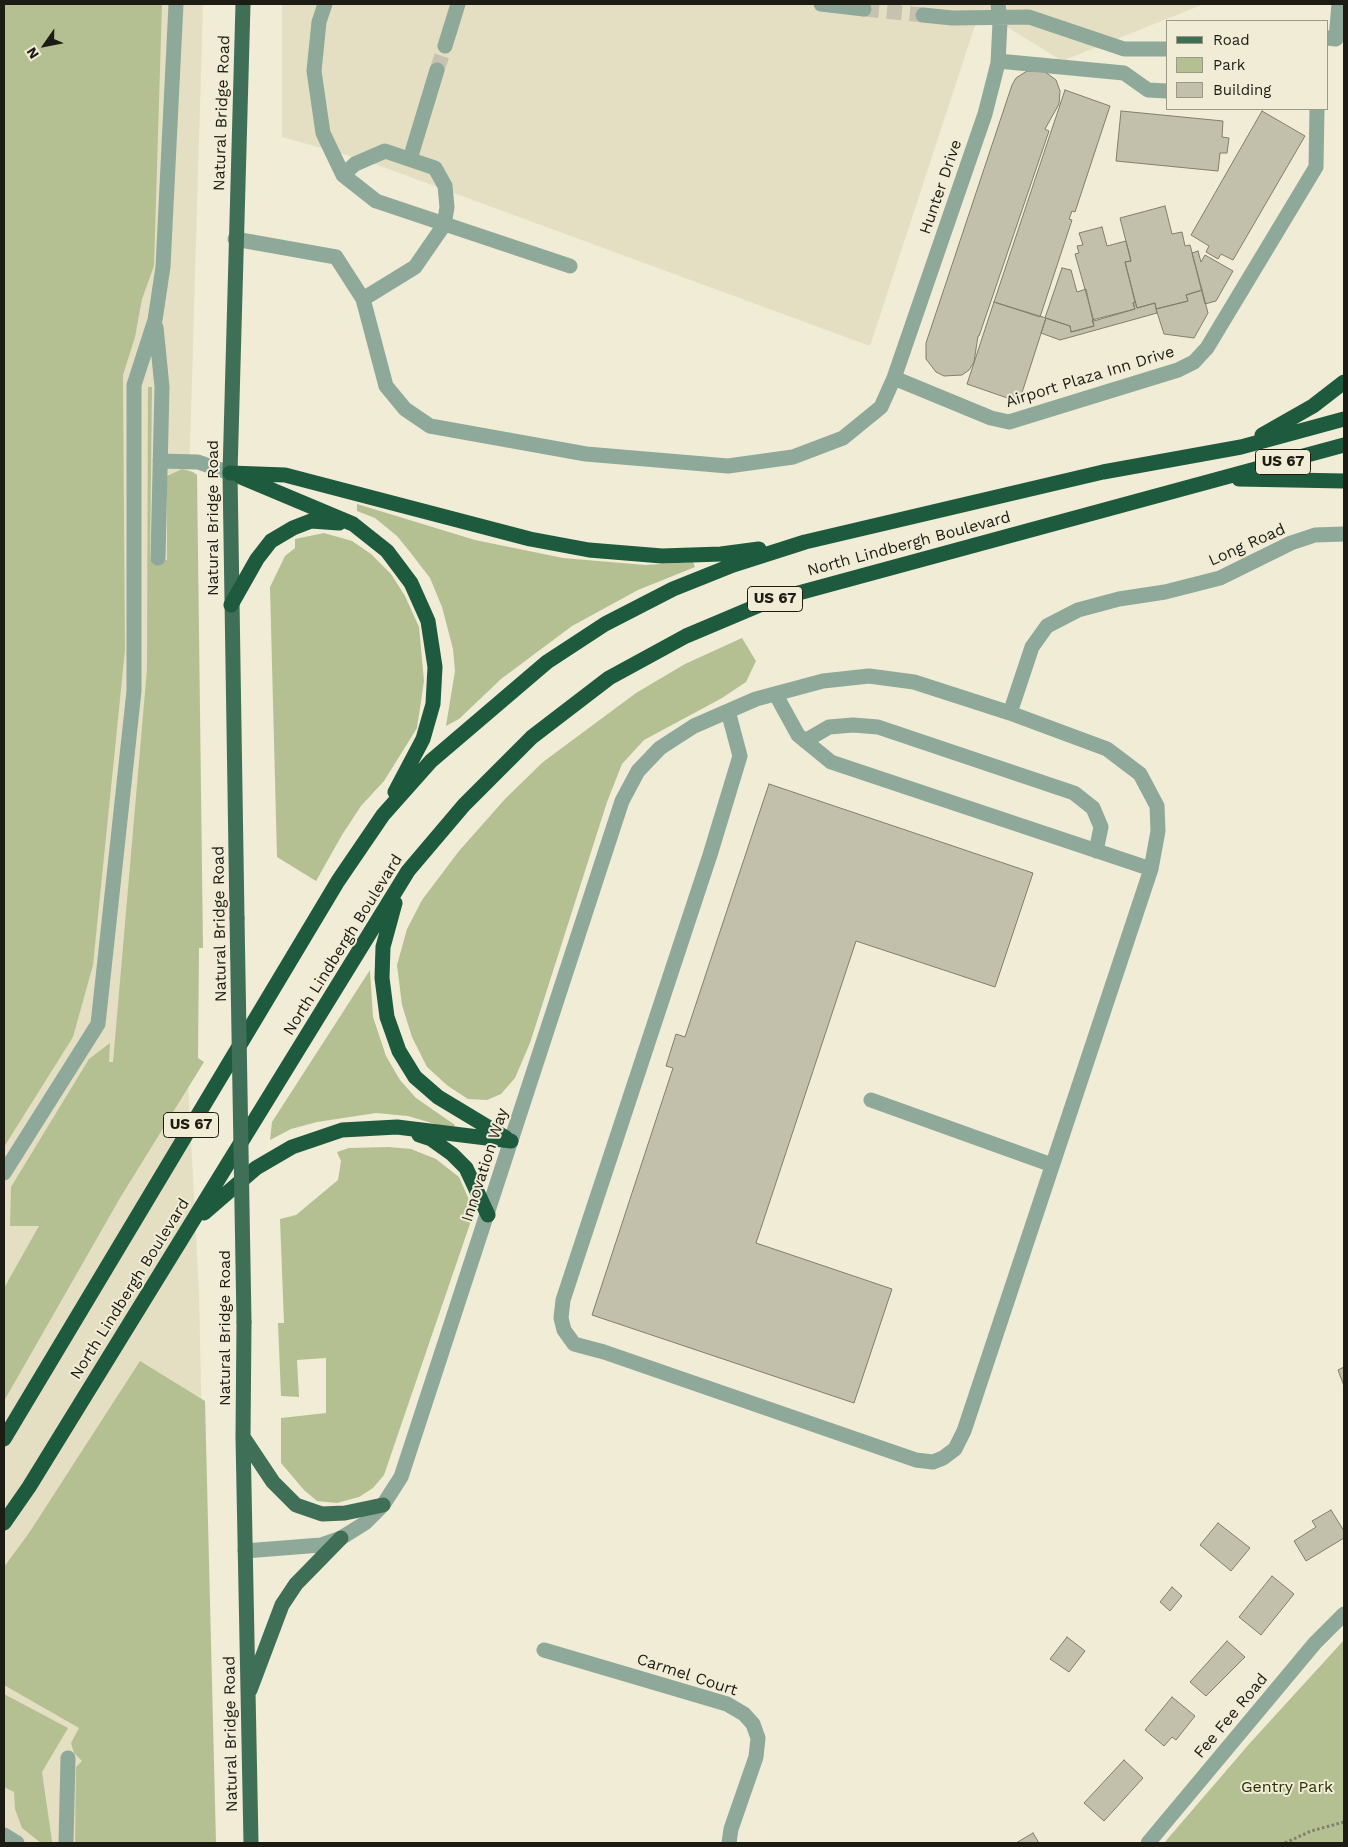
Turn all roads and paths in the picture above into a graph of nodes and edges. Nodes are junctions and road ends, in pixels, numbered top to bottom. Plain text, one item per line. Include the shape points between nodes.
1 (176, 4) edge
2 (243, 4) edge
3 (326, 4) edge
4 (458, 4) edge
5 (822, 4) edge
6 (1339, 4) edge
7 (864, 9) dead end
8 (999, 11) edge
9 (923, 15) tunnel mouth
10 (1328, 38) edge
11 (445, 46) tunnel mouth
12 (1166, 49) edge
13 (998, 61) junction
14 (437, 70) tunnel mouth
15 (1166, 91) edge
16 (1317, 110) edge
17 (410, 160) junction
18 (343, 175) junction
19 (444, 225) junction
20 (235, 238) junction
21 (570, 266) dead end
22 (363, 299) junction
23 (155, 320) junction
24 (894, 378) junction
25 (1344, 382) edge
26 (1344, 419) edge
27 (1344, 445) edge
28 (1241, 447) junction
29 (160, 461) junction
30 (230, 473) junction
31 (1222, 478) junction
32 (1344, 481) edge
33 (353, 524) junction
34 (1344, 534) edge
35 (805, 542) junction
36 (158, 558) dead end
37 (231, 605) junction
38 (776, 695) junction
39 (728, 711) junction
40 (1010, 713) junction
41 (805, 741) junction
42 (383, 815) junction
43 (1096, 851) junction
44 (1151, 869) junction
45 (408, 871) junction
46 (871, 1100) dead end
47 (396, 1127) junction
48 (511, 1141) junction
49 (1052, 1165) junction
50 (4, 1173) edge
51 (488, 1215) junction
52 (187, 1230) junction
53 (243, 1437) junction
54 (4, 1439) edge
55 (383, 1505) junction
56 (4, 1523) edge
57 (341, 1538) junction
58 (245, 1551) junction
59 (1344, 1614) edge
60 (544, 1650) dead end
61 (248, 1696) junction
62 (68, 1758) dead end
63 (1344, 1822) edge
64 (4, 1835) edge
65 (17, 1843) edge
66 (66, 1843) edge
67 (251, 1843) edge
68 (729, 1843) edge
69 (1148, 1843) edge
70 (1285, 1843) edge

1 - 23 street via 164,267
2 - 20 main road, Natural Bridge Road
3 - 18 street via 319,22 314,71 322,133
4 - 11 street
5 - 7 street
6 - 10 street via 1336,39
8 - 9 street via 952,18
8 - 12 street via 1029,17 1124,49
8 - 13 street, Hunter Drive
13 - 15 street via 1124,73 1148,90
13 - 24 street, Hunter Drive via 985,114
14 - 17 street
16 - 24 street, Airport Plaza Inn Drive via 1316,168 1207,348 1194,362 1178,370 1009,422 991,418
17 - 18 street via 385,151 355,164
17 - 19 street via 435,168 445,186 447,207
18 - 19 street via 376,201
19 - 21 street
19 - 22 street via 416,267
20 - 22 street, Hunter Drive via 336,257
20 - 30 main road, Natural Bridge Road
22 - 24 street, Hunter Drive via 386,386 405,410 430,426 586,454 728,466 793,457 843,438 856,429 881,407
23 - 29 street via 162,387
23 - 50 street via 134,385 134,691 98,1024
25 - 28 highway via 1312,406
26 - 28 highway, North Lindbergh Boulevard / US 67
27 - 31 highway, North Lindbergh Boulevard / US 67
28 - 35 highway, North Lindbergh Boulevard / US 67 via 1103,472
29 - 30 street via 198,462
29 - 36 street
30 - 33 highway
30 - 35 highway via 284,475 530,539 589,550 662,556 721,554
30 - 37 main road, Natural Bridge Road
31 - 32 highway
31 - 45 highway, North Lindbergh Boulevard / US 67 via 796,593 686,636 609,678 532,737 464,805
33 - 37 highway via 311,521 271,541
33 - 42 highway via 388,551 411,583 428,621 435,667 433,704 423,739
34 - 40 street, Long Road via 1307,538 1220,578 1078,610 1047,626 1032,647
35 - 42 highway, North Lindbergh Boulevard / US 67 via 673,589 605,624 547,662 431,761
37 - 53 main road, Natural Bridge Road, bridge via 244,1322
38 - 39 street, Innovation Way via 756,698
38 - 40 street, Innovation Way via 823,681 870,676 914,682
38 - 41 street via 798,735
39 - 48 street, Innovation Way via 660,748 638,772 622,801
39 - 49 street, Innovation Way via 740,756 563,1300 561,1318 564,1330 574,1344 916,1460 933,1462 956,1449 964,1431
40 - 44 street, Innovation Way via 1107,749 1140,774 1157,806 1158,831
41 - 43 street via 831,762
41 - 43 street via 830,727 878,727 1074,793 1094,808 1101,828
42 - 54 highway, North Lindbergh Boulevard / US 67 via 338,881
43 - 44 street
44 - 49 street, Innovation Way
45 - 48 highway via 383,947 382,978 387,1017 399,1051 415,1077 438,1098
45 - 52 highway, North Lindbergh Boulevard / US 67
46 - 49 street
47 - 48 highway
47 - 51 highway via 431,1139 452,1154 466,1168
47 - 52 highway via 342,1130 292,1147 256,1168
48 - 51 street, Innovation Way
51 - 55 street, Innovation Way via 401,1478
52 - 56 highway, North Lindbergh Boulevard / US 67
53 - 55 main road via 273,1482 296,1505 322,1514 345,1514
53 - 58 main road, Natural Bridge Road
55 - 57 street, Innovation Way via 365,1523
57 - 58 street, Innovation Way via 321,1545
57 - 61 main road via 296,1584 282,1605
58 - 61 main road, Natural Bridge Road
59 - 69 street, Fee Fee Road via 1315,1643
60 - 68 street, Carmel Court via 727,1704 744,1714 753,1724 758,1738 756,1757
61 - 67 main road, Natural Bridge Road
62 - 66 street
63 - 70 path via 1311,1831
64 - 65 street

